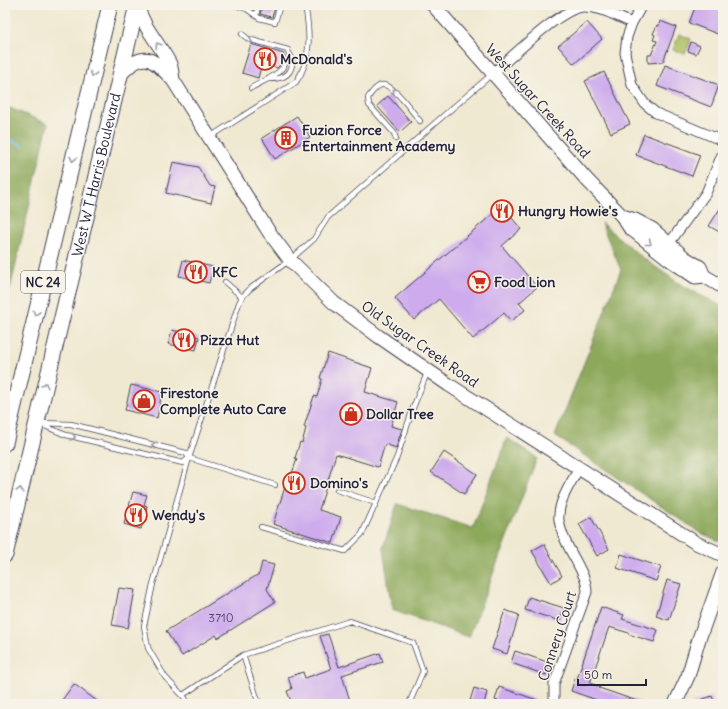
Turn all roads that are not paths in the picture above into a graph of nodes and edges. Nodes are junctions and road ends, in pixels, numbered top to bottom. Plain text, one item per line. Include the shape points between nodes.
1 (110, 5) edge
2 (137, 5) edge
3 (235, 5) edge
4 (280, 5) edge
5 (297, 5) edge
6 (433, 5) edge
7 (642, 5) edge
8 (259, 6) edge
9 (306, 6) edge
10 (256, 16) junction
11 (632, 23) junction
12 (242, 34) dead end
13 (288, 52) junction
14 (493, 73) junction
15 (120, 75) junction
16 (267, 79) junction
17 (173, 80) junction
18 (250, 88) dead end
19 (420, 121) dead end
20 (210, 138) junction
21 (396, 139) dead end
22 (723, 141) edge
23 (723, 152) edge
24 (622, 216) junction
25 (668, 244) junction
26 (290, 260) junction
27 (704, 276) junction
28 (225, 282) dead end
29 (723, 286) edge
30 (242, 297) junction
31 (428, 371) junction
32 (36, 423) junction
33 (5, 443) edge
34 (189, 458) junction
35 (579, 468) junction
36 (274, 485) dead end
37 (337, 490) dead end
38 (376, 503) junction
39 (261, 527) dead end
40 (5, 555) edge
41 (723, 555) edge
42 (723, 572) edge
43 (243, 655) junction
44 (183, 695) junction
45 (188, 704) edge
46 (259, 704) edge
47 (409, 704) edge
48 (554, 704) edge
49 (675, 704) edge

1 -> 33 main road, West W T Harris Boulevard / NC 24
2 - 15 main road, West W T Harris Boulevard / NC 24
17 -> 2 street, Old Sugar Creek Road via 170,63 145,26
3 - 10 lane via 247,9
4 - 10 lane via 276,11 275,22
5 - 9 lane
6 - 14 street, West Sugar Creek Road
7 - 11 street
8 - 10 lane
9 - 20 lane via 309,50 302,74 296,82
11 - 14 street via 601,10 574,8 553,22
11 - 22 street via 627,37 626,53 632,85 638,95 656,113
13 -> 12 lane
13 - 16 lane via 284,68
13 - 16 lane via 292,56 291,72 277,79
14 - 24 street, West Sugar Creek Road
14 - 26 lane via 328,217 314,239
15 - 17 street, Old Sugar Creek Road via 136,60 148,60 155,62
32 -> 15 main road, West W T Harris Boulevard / NC 24
16 - 18 lane
17 - 20 street, Old Sugar Creek Road
19 -> 21 lane via 393,88 380,85 368,98 369,105 394,133
20 - 26 street, Old Sugar Creek Road via 269,232
23 - 25 street via 706,193
24 - 25 street, West Sugar Creek Road via 652,229
24 -> 27 street, West Sugar Creek Road via 630,228 669,259 695,277
25 - 27 street, West Sugar Creek Road via 700,267
26 - 30 lane
26 - 31 street, Old Sugar Creek Road via 334,303
27 - 29 street, West Sugar Creek Road
28 - 30 lane
30 - 34 lane
31 - 35 street, Old Sugar Creek Road
31 - 38 lane via 397,457
34 -> 32 lane via 186,453 71,424
32 -> 34 lane via 66,435 183,463
40 -> 32 main road, West W T Harris Boulevard / NC 24
34 - 36 lane
34 - 44 lane via 153,584 144,626 148,648 165,677
35 - 41 street, Old Sugar Creek Road via 696,543
35 - 48 street, Connery Court via 565,495 559,518 566,541 585,578 587,592 554,684
37 - 38 lane
38 - 39 lane via 362,534 344,552
42 - 49 street via 688,676
43 - 44 lane
43 - 46 lane
43 - 47 lane via 350,621 412,643 423,671
44 - 45 lane

